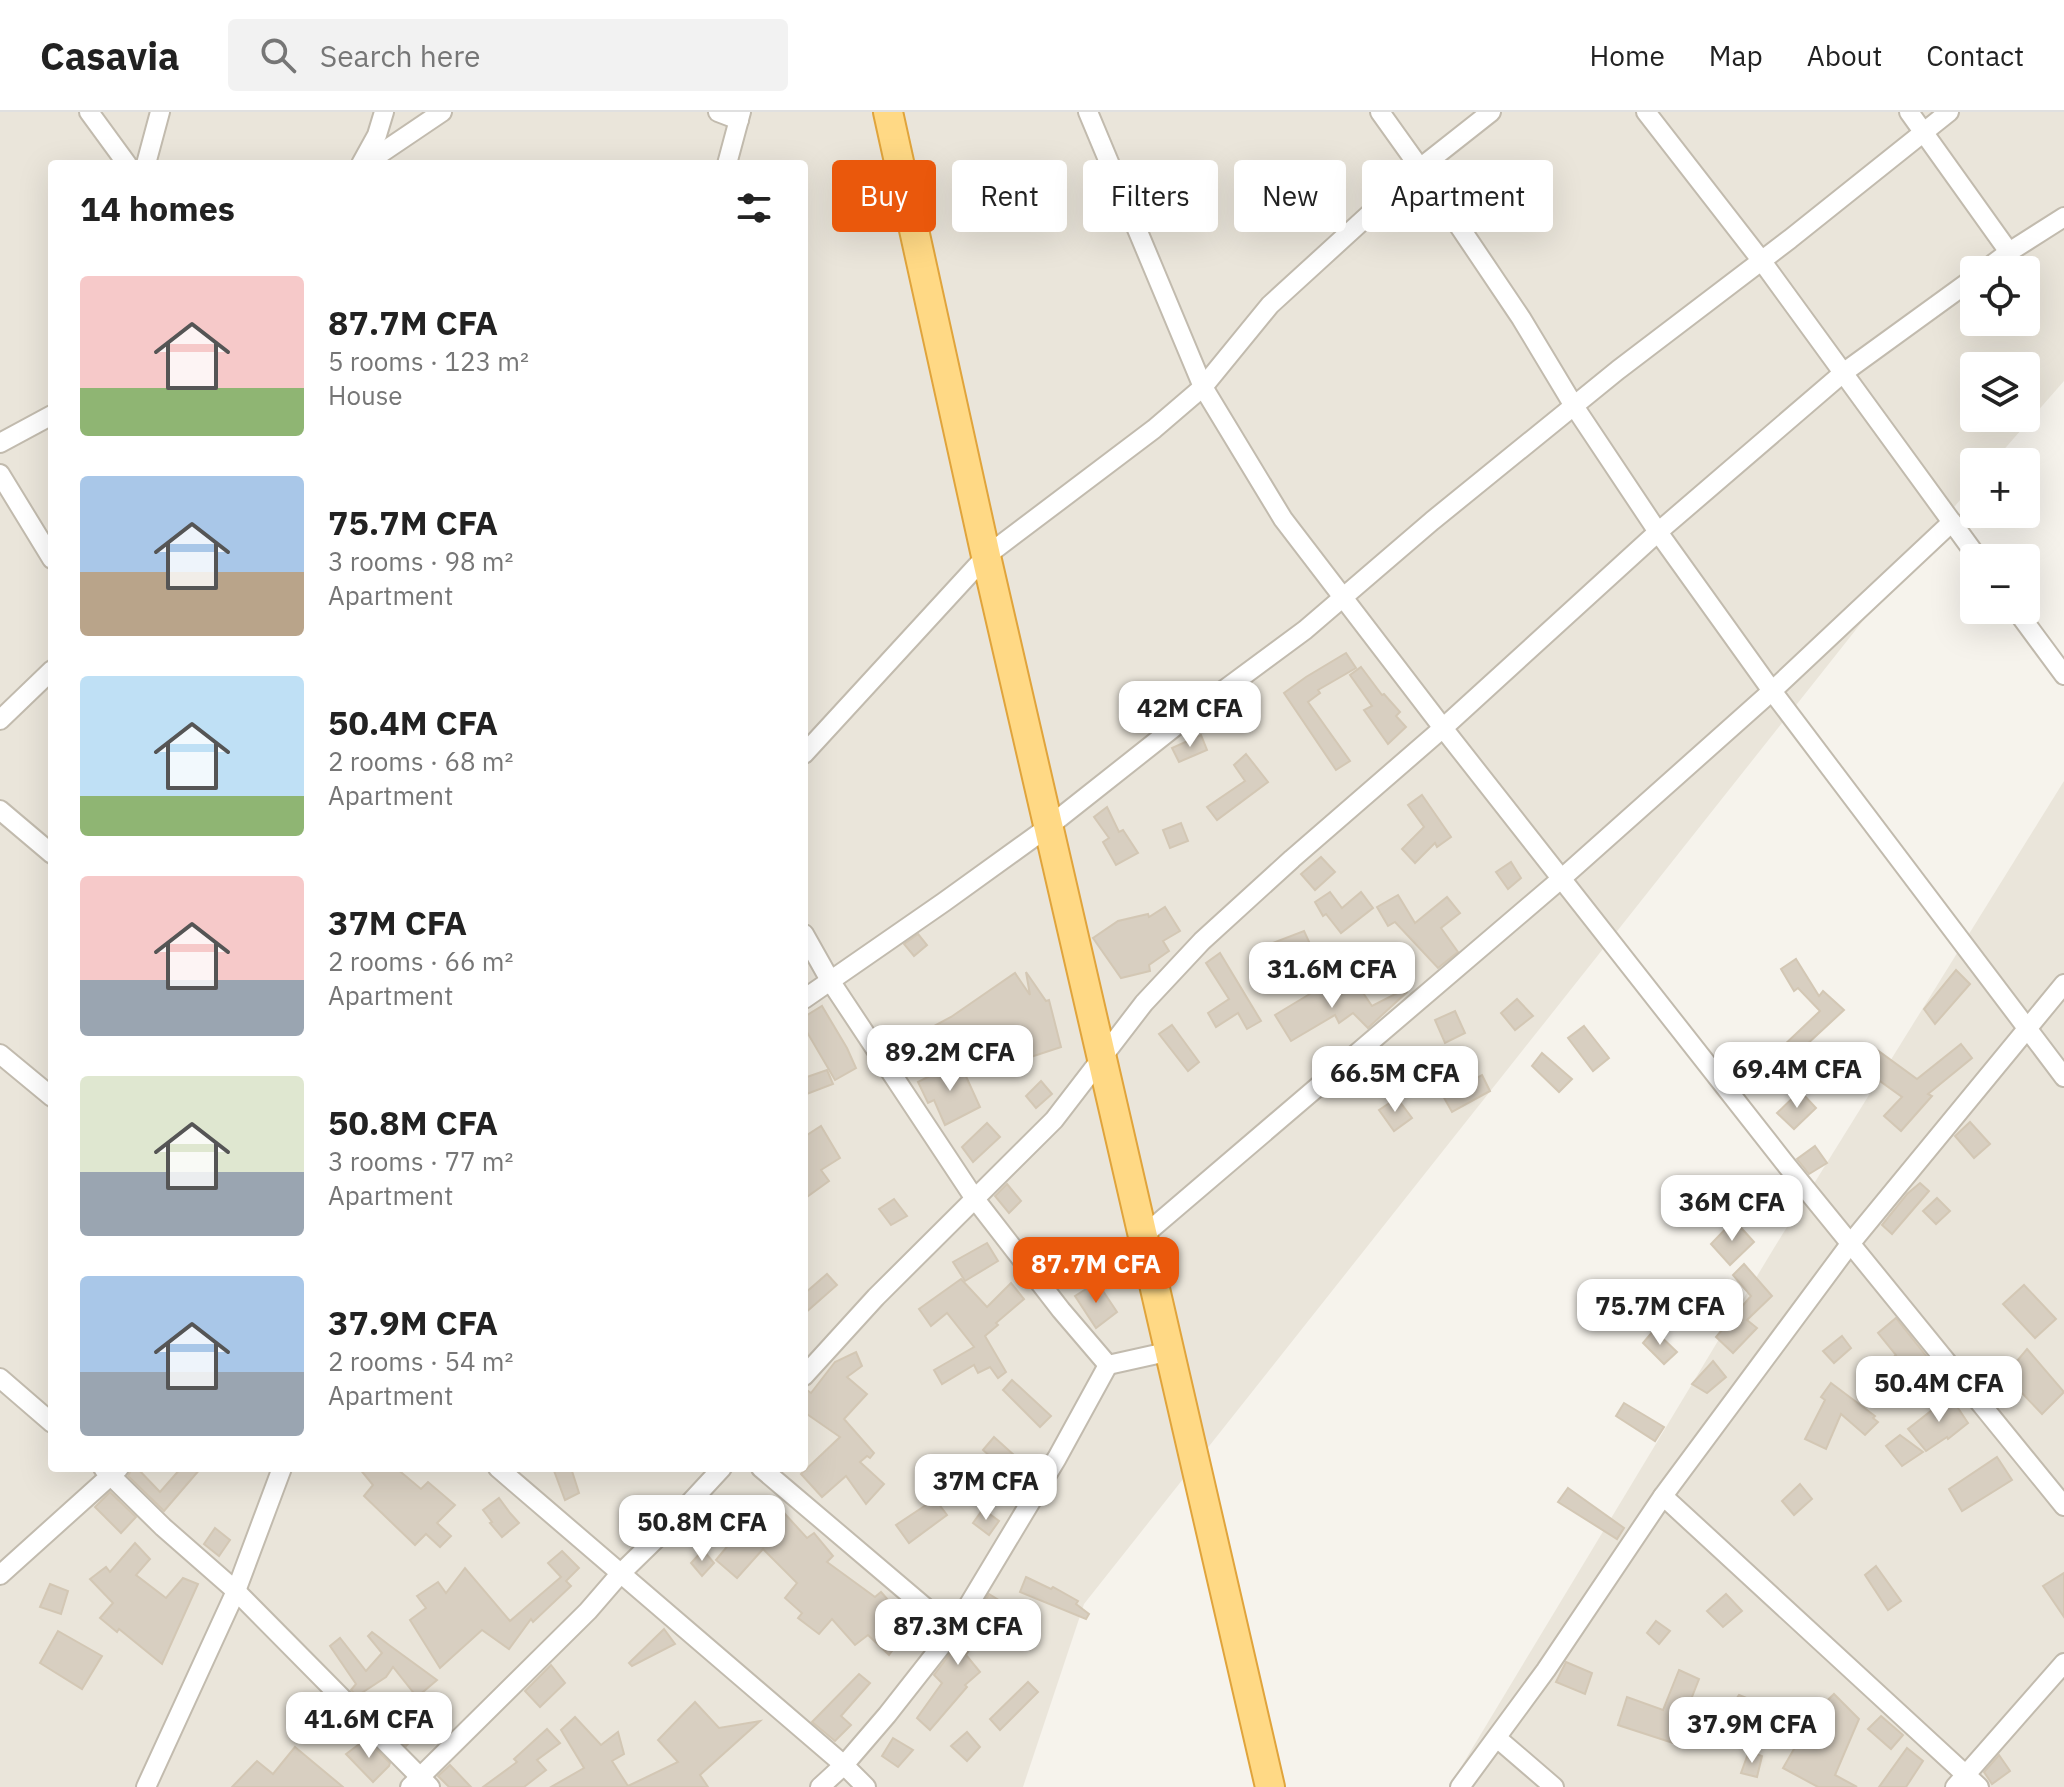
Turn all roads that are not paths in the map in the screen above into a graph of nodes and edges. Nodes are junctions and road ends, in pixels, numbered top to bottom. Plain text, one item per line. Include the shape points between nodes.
1 (89, 112) edge
2 (160, 112) edge
3 (384, 112) edge
4 (442, 112) edge
5 (718, 112) edge
6 (888, 112) edge
7 (1088, 112) edge
8 (1380, 112) edge
9 (1491, 112) edge
10 (1646, 112) edge
11 (1909, 112) edge
12 (1949, 112) edge
13 (740, 116) edge
14 (1922, 132) junction
15 (124, 160) edge
16 (147, 160) edge
17 (365, 160) edge
18 (369, 160) edge
19 (728, 160) edge
20 (1414, 160) edge
21 (1430, 160) edge
22 (2064, 217) edge
23 (1362, 221) edge
24 (1463, 232) edge
25 (2009, 252) junction
26 (2004, 256) edge
27 (1761, 260) junction
28 (1960, 288) edge
29 (1843, 373) junction
30 (1203, 387) junction
31 (1574, 406) junction
32 (48, 417) edge
33 (0, 443) edge
34 (0, 474) edge
35 (1952, 522) junction
36 (1658, 532) junction
37 (1968, 544) edge
38 (48, 552) edge
39 (986, 556) junction
40 (1343, 597) junction
41 (2026, 624) edge
42 (48, 674) edge
43 (2064, 675) edge
44 (1772, 691) junction
45 (0, 720) edge
46 (1443, 728) junction
47 (808, 750) edge
48 (0, 810) edge
49 (1048, 827) junction
50 (48, 851) edge
51 (1561, 879) junction
52 (808, 941) edge
53 (831, 982) junction
54 (2064, 984) edge
55 (808, 996) edge
56 (2027, 1029) junction
57 (0, 1054) edge
58 (1100, 1058) junction
59 (2064, 1077) edge
60 (48, 1094) edge
61 (975, 1199) junction
62 (1143, 1236) junction
63 (1850, 1244) junction
64 (1171, 1351) junction
65 (1108, 1365) junction
66 (808, 1372) edge
67 (0, 1378) edge
68 (48, 1420) edge
69 (109, 1472) edge
70 (113, 1472) edge
71 (281, 1472) edge
72 (503, 1472) edge
73 (718, 1472) edge
74 (766, 1472) edge
75 (1663, 1496) junction
76 (2064, 1506) edge
77 (620, 1574) junction
78 (0, 1575) edge
79 (236, 1591) junction
80 (953, 1631) junction
81 (2064, 1663) edge
82 (1497, 1738) junction
83 (844, 1765) junction
84 (1966, 1783) edge
85 (420, 1784) edge
86 (146, 1787) edge
87 (820, 1787) edge
88 (866, 1787) edge
89 (1270, 1787) edge
90 (1460, 1787) edge
91 (1554, 1787) edge

1 - 15 street
2 - 16 street
3 - 17 street
4 - 18 street
5 - 13 street
6 - 39 highway
7 - 30 street
8 - 20 street
9 - 21 street
10 - 27 street
11 - 14 street
12 - 14 street
13 - 19 street
14 - 25 street
14 - 27 street
22 - 25 street
23 - 30 street via 1270,305
24 - 31 street
25 - 26 street
27 - 29 street
27 - 31 street
28 - 29 street
29 - 35 street
29 - 36 street
30 - 39 street
30 - 40 street via 1283,519
31 - 36 street
31 - 40 street
32 - 33 street
34 - 38 street
35 - 37 street
35 - 44 street
36 - 44 street
36 - 46 street
39 - 47 street
39 - 49 highway
40 - 46 street
40 - 49 street
41 - 43 street
42 - 45 street
44 - 51 street
44 - 56 street
46 - 51 street
46 - 58 street via 1202,941
48 - 50 street
49 - 53 street
49 - 58 highway
51 - 62 street
51 - 63 street
52 - 53 street
53 - 55 street
53 - 61 street
54 - 56 street
56 - 59 street
56 - 63 street
57 - 60 street
58 - 61 street via 1054,1120
58 - 62 highway
61 - 65 street
61 - 66 street
62 - 64 highway
63 - 75 street
63 - 76 street
64 - 65 street
64 - 89 highway
65 - 80 street
67 - 68 street
69 - 78 street
70 - 79 street via 163,1527
71 - 79 street
72 - 77 street
73 - 77 street
74 - 80 street
75 - 82 street
75 - 84 street
77 - 83 street
77 - 85 street
79 - 85 street
79 - 86 street
80 - 83 street
81 - 84 street
82 - 90 street
82 - 91 street
83 - 87 street
83 - 88 street

